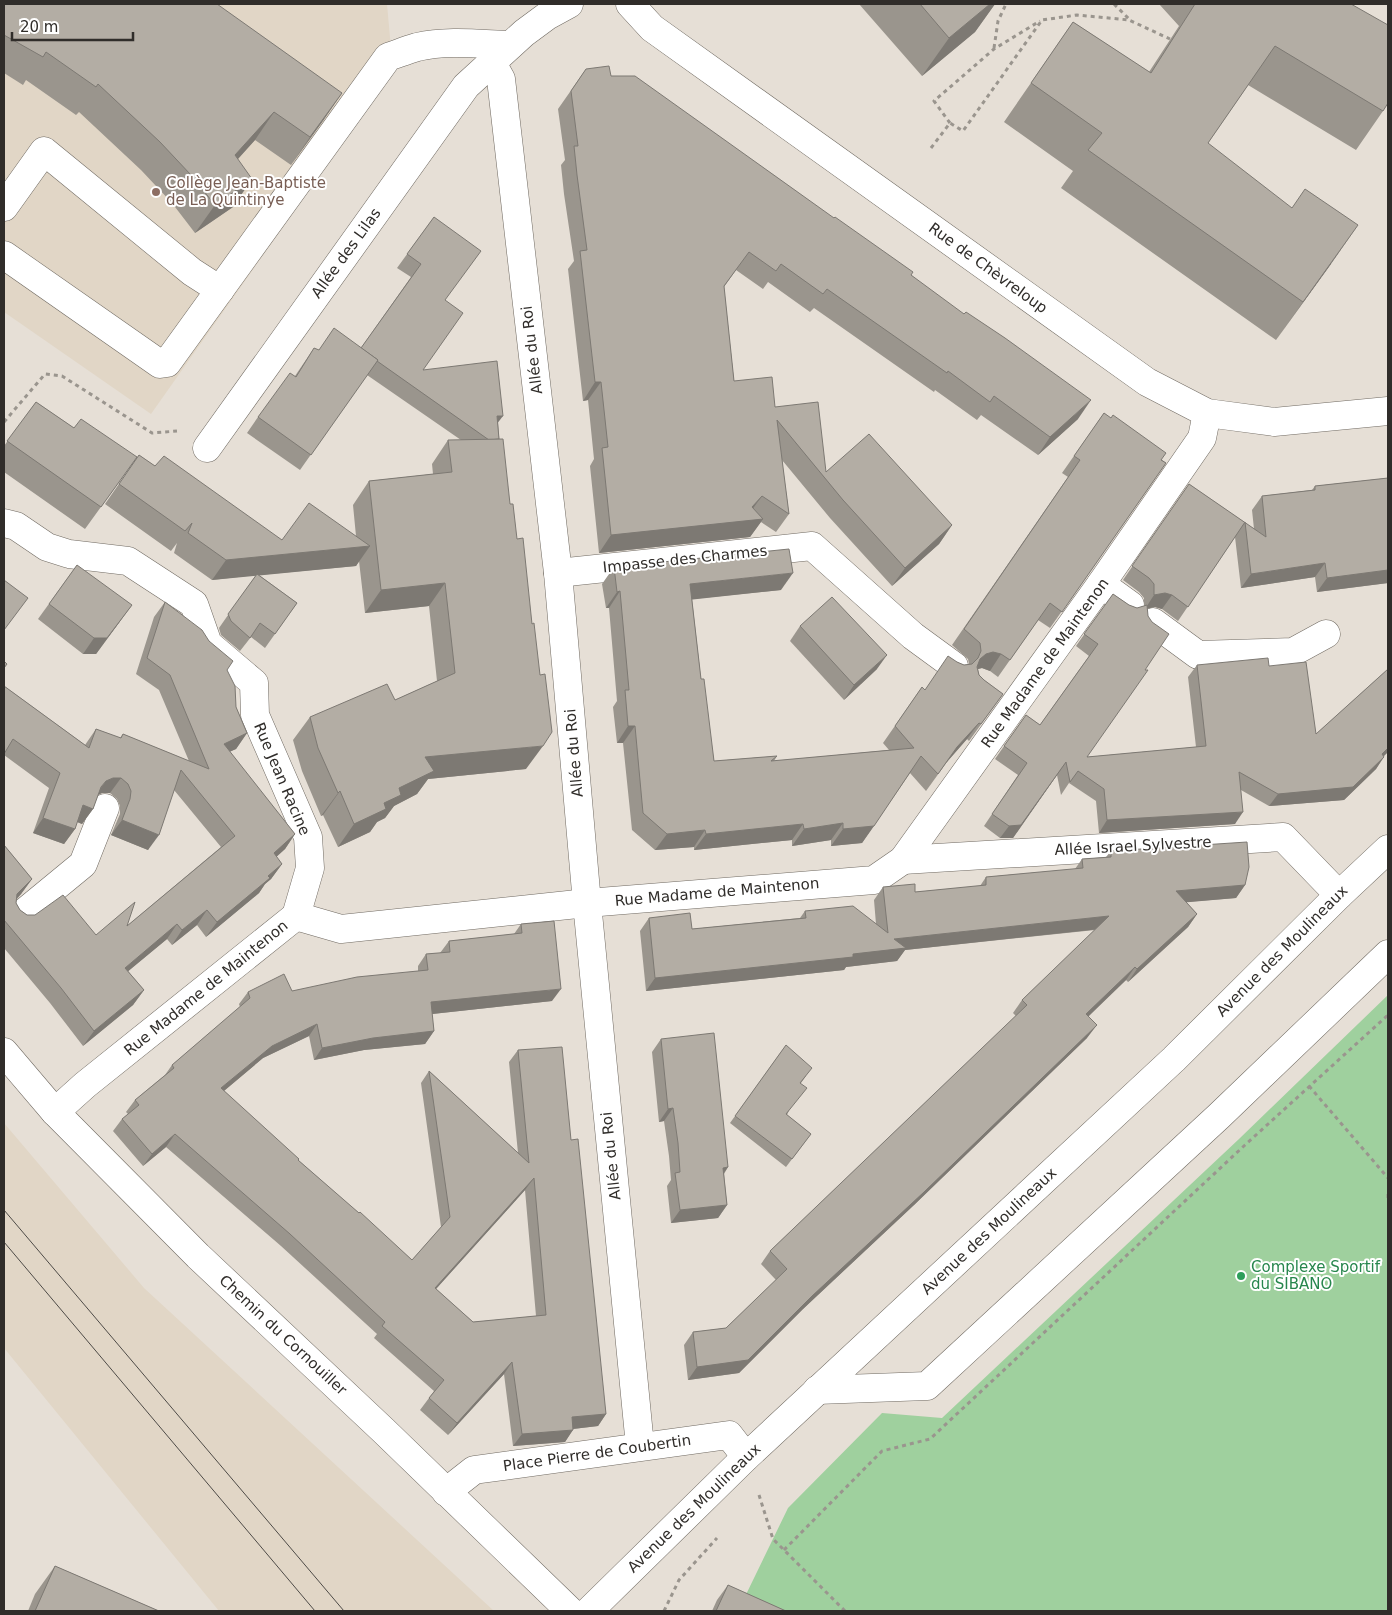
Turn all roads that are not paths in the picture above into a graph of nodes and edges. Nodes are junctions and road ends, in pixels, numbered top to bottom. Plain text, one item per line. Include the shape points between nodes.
1 (630, 4) edge
2 (549, 8) edge
3 (501, 54) junction
4 (4, 207) edge
5 (4, 255) edge
6 (220, 290) junction
7 (1388, 411) edge
8 (1207, 412) junction
9 (207, 448) dead end
10 (4, 523) edge
11 (558, 573) junction
12 (1102, 584) junction
13 (1130, 605) edge
14 (1153, 622) edge
15 (1326, 634) dead end
16 (954, 666) edge
17 (989, 690) edge
18 (1014, 707) junction
19 (105, 808) dead end
20 (1388, 849) edge
21 (903, 860) junction
22 (1339, 895) junction
23 (586, 903) junction
24 (22, 915) edge
25 (296, 916) junction
26 (1388, 954) edge
27 (4, 1052) edge
28 (55, 1112) junction
29 (817, 1390) junction
30 (640, 1446) junction
31 (746, 1457) junction
32 (446, 1492) junction
33 (570, 1611) edge
34 (589, 1611) edge

1 - 8 street, Rue de Chèvreloup via 652,28 1147,382
2 - 3 street, Allée des Lilas
3 - 6 street via 458,43 418,47 388,58
3 - 9 street, Allée des Lilas via 466,86
3 - 11 street, Allée du Roi via 501,79
4 - 6 street via 44,151 192,272
5 - 6 street via 160,364 167,363
7 - 8 street, Rue de Chèvreloup via 1274,422
8 - 12 street, Rue Madame de Maintenon via 1202,438
10 - 25 street, Rue Jean Racine via 16,526 47,547 69,554 128,561 194,604 208,644 254,683 255,715 308,838 310,868
11 - 16 street, Impasse des Charmes via 812,546 913,636
11 - 23 street, Allée du Roi
12 - 13 street
12 - 18 street, Rue Madame de Maintenon
14 - 15 street via 1198,655 1293,652
17 - 18 street
18 - 21 street, Rue Madame de Maintenon
19 - 24 street via 83,864
20 - 22 street, Avenue des Moulineaux
21 - 22 street, Allée Israel Sylvestre via 1283,837
21 - 23 street, Rue Madame de Maintenon via 874,880
22 - 29 street, Avenue des Moulineaux via 1174,1059
23 - 25 street, Rue Madame de Maintenon via 341,929
23 - 30 street, Allée du Roi
25 - 28 street, Rue Madame de Maintenon
26 - 29 street via 1219,1116 927,1386
27 - 28 street, Chemin du Cornouiller
28 - 32 street, Chemin du Cornouiller via 198,1256
29 - 31 street, Avenue des Moulineaux
30 - 31 street, Place Pierre de Coubertin via 729,1436
30 - 32 street, Place Pierre de Coubertin via 474,1470
31 - 34 street, Avenue des Moulineaux
32 - 33 street, Chemin du Cornouiller

